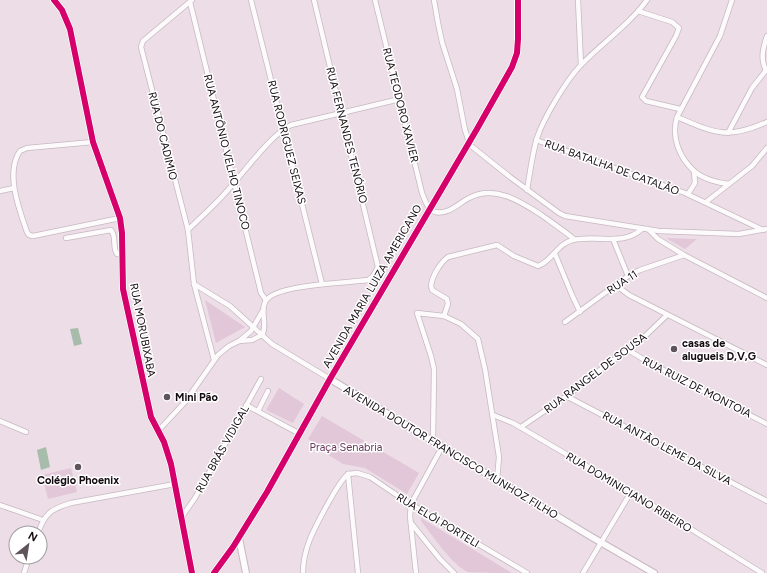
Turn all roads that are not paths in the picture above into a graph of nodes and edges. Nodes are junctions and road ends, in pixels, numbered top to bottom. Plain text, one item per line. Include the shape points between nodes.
1 (54, 0) edge
2 (251, 0) edge
3 (314, 0) edge
4 (375, 0) edge
5 (434, 0) edge
6 (518, 0) edge
7 (578, 0) edge
8 (647, 0) edge
9 (732, 0) edge
10 (191, 1) edge
11 (638, 11) junction
12 (767, 36) edge
13 (581, 65) junction
14 (766, 70) edge
15 (400, 99) junction
16 (680, 109) junction
17 (342, 112) junction
18 (677, 117) junction
19 (767, 122) edge
20 (284, 129) junction
21 (728, 133) junction
22 (536, 140) junction
23 (470, 141) junction
24 (93, 142) junction
25 (767, 148) edge
26 (694, 171) junction
27 (234, 183) junction
28 (729, 184) junction
29 (14, 188) junction
30 (527, 190) junction
31 (0, 191) edge
32 (688, 194) junction
33 (706, 202) junction
34 (430, 208) junction
35 (120, 218) junction
36 (645, 229) junction
37 (188, 230) junction
38 (766, 231) edge
39 (66, 238) dead end
40 (574, 239) junction
41 (613, 239) junction
42 (122, 254) junction
43 (554, 254) junction
44 (684, 255) junction
45 (628, 276) junction
46 (194, 284) junction
47 (322, 284) junction
48 (618, 284) junction
49 (767, 298) edge
50 (266, 300) junction
51 (263, 310) junction
52 (580, 312) junction
53 (667, 315) junction
54 (444, 316) junction
55 (565, 322) dead end
56 (254, 327) junction
57 (262, 335) junction
58 (240, 341) junction
59 (628, 350) junction
60 (214, 360) junction
61 (767, 365) edge
62 (261, 379) dead end
63 (330, 379) junction
64 (268, 391) dead end
65 (566, 396) junction
66 (246, 405) junction
67 (258, 411) junction
68 (493, 415) junction
69 (0, 421) edge
70 (767, 424) edge
71 (521, 427) junction
72 (158, 431) junction
73 (26, 432) dead end
74 (300, 434) junction
75 (433, 441) junction
76 (442, 447) junction
77 (348, 474) junction
78 (497, 480) junction
79 (175, 484) junction
80 (631, 492) junction
81 (767, 500) edge
82 (411, 504) junction
83 (0, 505) edge
84 (181, 518) junction
85 (43, 520) junction
86 (411, 522) junction
87 (41, 525) edge
88 (239, 538) junction
89 (601, 542) junction
90 (233, 547) junction
91 (242, 553) junction
92 (192, 573) edge
93 (214, 573) edge
94 (246, 573) edge
95 (303, 573) edge
96 (358, 573) edge
97 (416, 573) edge
98 (454, 573) edge
99 (527, 573) edge
100 (583, 573) edge
101 (654, 573) edge
102 (762, 573) edge

1 - 24 street, RUA MORUBIXABA via 62,10 70,29
2 - 20 street, RUA RODRIGUEZ SEIXAS
3 - 17 street, RUA FERNANDES TENÓRIO
4 - 15 street, RUA TEODORO XAVIER
5 - 23 street via 439,30
6 - 23 main road, AVENIDA MARIA LUIZA AMERICANO via 517,53 512,67
7 - 13 street
8 - 11 street
9 - 16 street via 720,36
10 - 27 street, RUA ANTÔNIO VELHO TINOCO
10 - 37 street, RUA DO CADIMIO via 143,41 141,47
11 - 13 street
11 - 16 street via 672,22 679,28 642,97 646,101
12 - 14 street via 762,58
13 - 22 street via 561,92
14 - 21 street via 752,88
15 - 17 street
15 - 34 street, RUA TEODORO XAVIER via 422,193
16 - 18 street
17 - 20 street
17 - 47 street, RUA FERNANDES TENÓRIO via 378,262 377,271 368,280
18 - 21 street via 703,128
18 - 26 street via 674,137
19 - 21 street via 744,131
20 - 27 street
20 - 47 street, RUA RODRIGUEZ SEIXAS
22 - 30 street
22 - 32 street, RUA BATALHA DE CATALÃO
23 - 30 street via 470,145 478,152
23 - 34 main road, AVENIDA MARIA LUIZA AMERICANO
24 - 29 street via 27,148 20,151 14,171
24 - 35 street, RUA MORUBIXABA
25 - 28 street via 752,166
26 - 28 street
26 - 32 street, RUA BATALHA DE CATALÃO via 695,183
27 - 37 street
27 - 50 street, RUA ANTÔNIO VELHO TINOCO via 262,293
28 - 33 street
29 - 31 street
29 - 35 street via 17,204 27,232 31,236
30 - 36 street via 562,214
32 - 33 street, RUA BATALHA DE CATALÃO
33 - 38 street, RUA BATALHA DE CATALÃO
34 - 40 street via 440,212 451,209 476,194 502,194 525,204
34 - 63 main road, AVENIDA MARIA LUIZA AMERICANO
35 - 42 street, RUA MORUBIXABA
36 - 38 street via 723,234
36 - 41 street via 634,236
36 - 44 street
37 - 46 street, RUA DO CADIMIO
39 - 42 street via 111,230 114,234 115,252
40 - 41 street
40 - 43 street via 565,243
41 - 45 street
42 - 72 street, RUA MORUBIXABA via 124,289 150,416
43 - 52 street
43 - 54 street via 538,266 514,256 497,245 448,257 436,272 431,286 432,290 447,299
44 - 45 street, RUA 11
44 - 49 street
45 - 48 street, RUA 11
46 - 56 street, AVENIDA DOUTOR FRANCISCO MUNHOZ FILHO via 230,306
46 - 60 street, RUA DO CADIMIO
47 - 50 street via 273,295
48 - 52 street, RUA 11
48 - 53 street via 629,295
50 - 51 street
51 - 56 street
51 - 57 street via 265,324
52 - 55 street, RUA 11
53 - 59 street, RUA RANGEL DE SOUSA
53 - 61 street
54 - 68 street via 467,328 478,339
54 - 75 street via 418,312 434,370
56 - 57 street, AVENIDA DOUTOR FRANCISCO MUNHOZ FILHO
56 - 58 street
57 - 58 street via 252,340
57 - 63 street, AVENIDA DOUTOR FRANCISCO MUNHOZ FILHO
58 - 60 street via 224,349
59 - 65 street, RUA RANGEL DE SOUSA
59 - 70 street, RUA RUIZ DE MONTOIA
60 - 72 street via 185,402
62 - 66 street, RUA BRÁS VIDIGAL
63 - 74 main road, AVENIDA MARIA LUIZA AMERICANO
63 - 75 street, AVENIDA DOUTOR FRANCISCO MUNHOZ FILHO
64 - 67 street
65 - 71 street, RUA RANGEL DE SOUSA
65 - 81 street, RUA ANTÃO LEME DA SILVA
66 - 67 street
66 - 84 street, RUA BRÁS VIDIGAL via 195,498
67 - 74 street
68 - 71 street, RUA DOMINICIANO RIBEIRO
68 - 78 street via 499,457
69 - 73 street
71 - 80 street, RUA DOMINICIANO RIBEIRO
72 - 79 street, RUA MORUBIXABA via 166,446
74 - 88 main road, AVENIDA MARIA LUIZA AMERICANO
75 - 76 street, AVENIDA DOUTOR FRANCISCO MUNHOZ FILHO
76 - 78 street, AVENIDA DOUTOR FRANCISCO MUNHOZ FILHO
76 - 82 street
77 - 82 street, RUA ELÓI PORTELI via 357,473 370,477
77 - 95 street via 336,490 310,540
77 - 96 street
78 - 89 street, AVENIDA DOUTOR FRANCISCO MUNHOZ FILHO
79 - 84 street, RUA MORUBIXABA
79 - 85 street via 71,503 53,510
80 - 89 street
80 - 102 street, RUA DOMINICIANO RIBEIRO
82 - 86 street
82 - 99 street, RUA ELÓI PORTELI
83 - 85 street
84 - 92 street, RUA MORUBIXABA
85 - 87 street
86 - 97 street
86 - 98 street
88 - 90 main road, AVENIDA MARIA LUIZA AMERICANO
88 - 91 street
89 - 100 street
89 - 101 street, AVENIDA DOUTOR FRANCISCO MUNHOZ FILHO
90 - 91 street
90 - 93 main road, AVENIDA MARIA LUIZA AMERICANO
91 - 94 street

